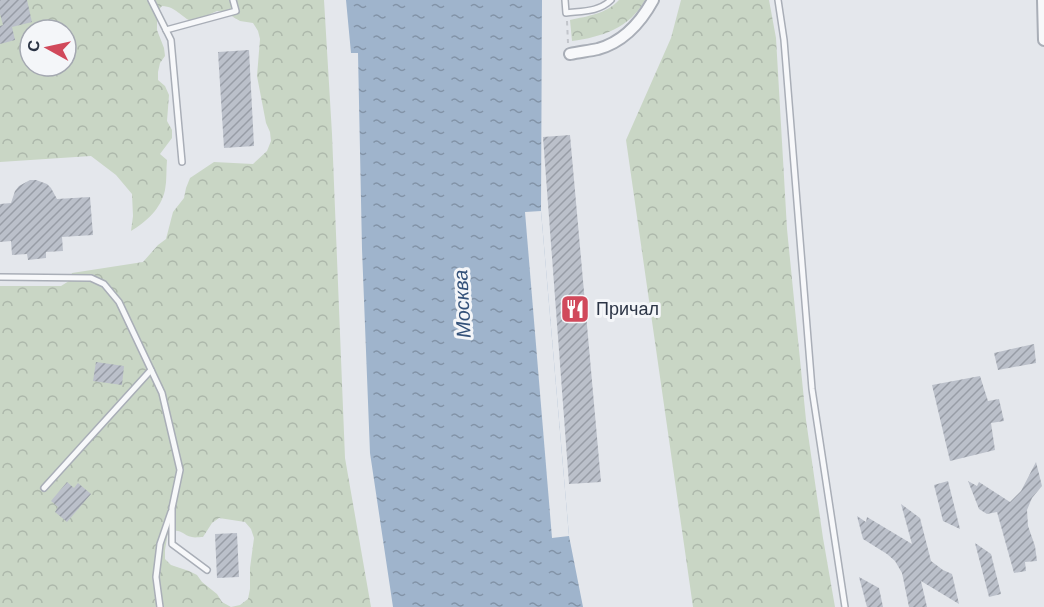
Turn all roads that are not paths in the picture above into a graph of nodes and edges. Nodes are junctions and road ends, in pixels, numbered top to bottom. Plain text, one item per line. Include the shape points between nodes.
1 (151, 0) edge
2 (232, 0) edge
3 (565, 0) edge
4 (611, 0) edge
5 (653, 0) edge
6 (778, 0) edge
7 (1043, 0) edge
8 (166, 30) junction
9 (1044, 40) edge
10 (570, 54) road end
11 (182, 162) dead end
12 (0, 277) edge
13 (151, 370) junction
14 (44, 488) dead end
15 (172, 508) junction
16 (207, 570) dead end
17 (160, 607) edge
18 (845, 607) edge

1 - 8 lane
2 - 8 lane via 236,11
3 - 4 lane via 566,13 600,8
5 - 10 street via 632,30 617,40
6 - 18 lane via 812,388
7 - 9 street
8 - 11 lane via 171,40
12 - 13 lane via 91,278 105,284 119,303
13 - 14 lane
13 - 15 lane via 162,393 180,470
15 - 16 lane via 172,544
15 - 17 lane via 160,544 156,577

